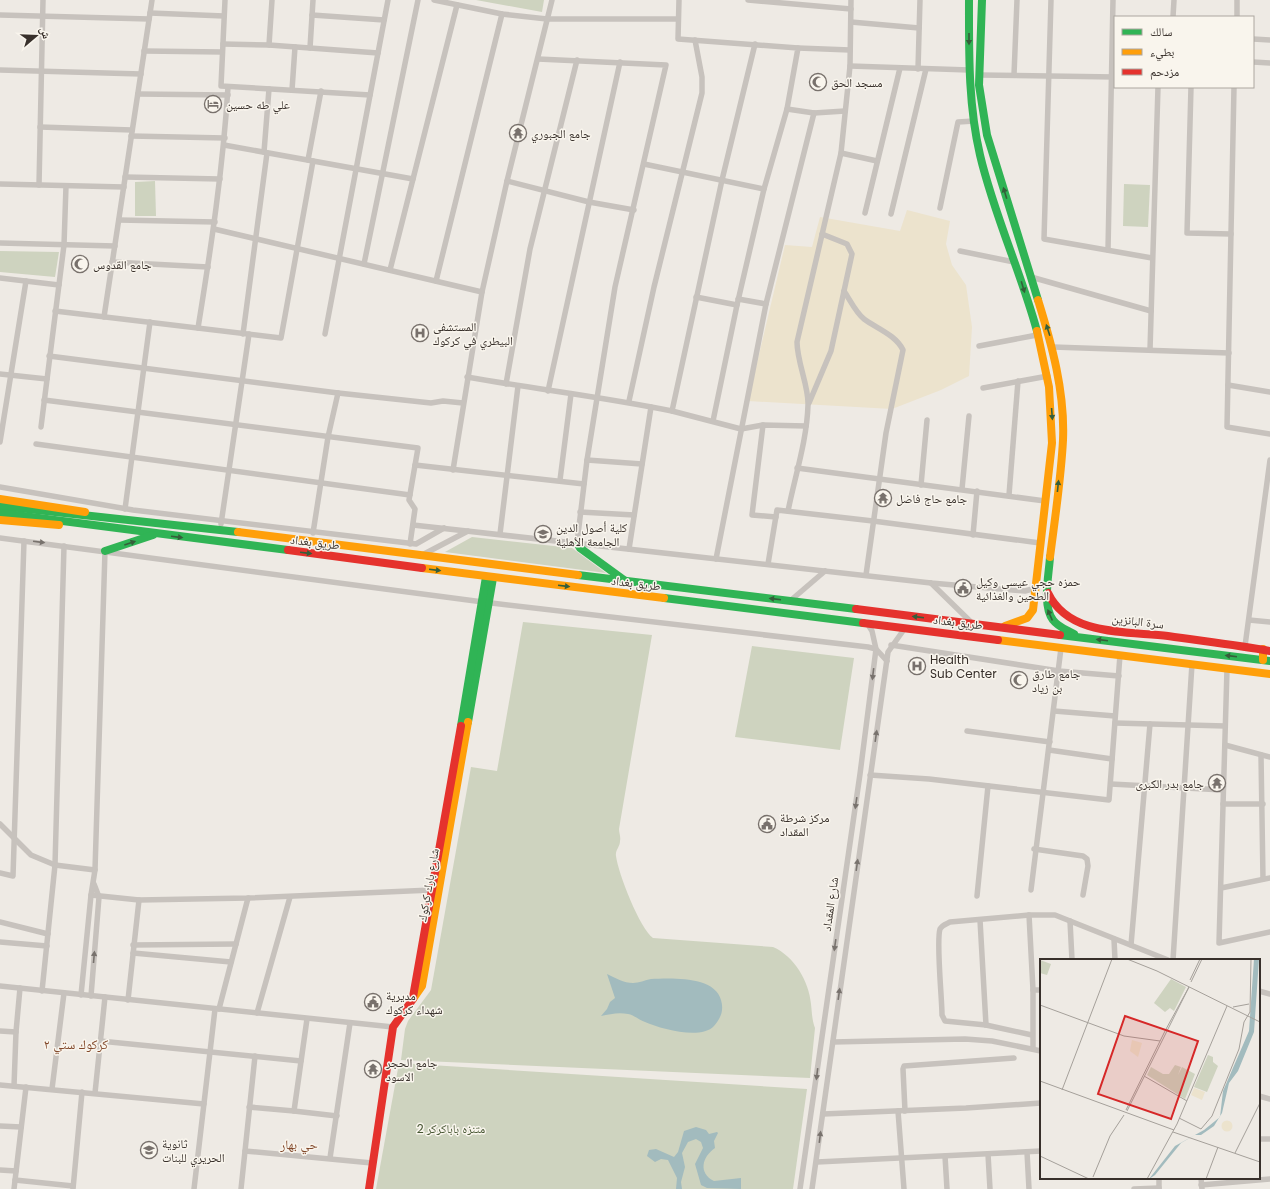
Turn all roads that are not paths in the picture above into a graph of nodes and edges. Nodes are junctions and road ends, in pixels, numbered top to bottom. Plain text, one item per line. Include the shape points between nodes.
1 (43, 0) edge
2 (152, 0) edge
3 (225, 0) edge
4 (272, 0) edge
5 (313, 0) edge
6 (388, 0) edge
7 (418, 0) edge
8 (434, 0) edge
9 (552, 0) edge
10 (679, 0) edge
11 (748, 0) edge
12 (851, 0) edge
13 (920, 0) edge
14 (969, 0) edge
15 (982, 0) edge
16 (1017, 0) edge
17 (1051, 0) edge
18 (1113, 0) edge
19 (1174, 0) edge
20 (1237, 0) edge
21 (457, 5) junction
22 (851, 9) junction
23 (150, 13) junction
24 (502, 14) junction
25 (0, 15) edge
26 (43, 16) junction
27 (224, 16) junction
28 (312, 16) junction
29 (1173, 16) edge
30 (1236, 16) edge
31 (547, 18) junction
32 (149, 19) junction
33 (678, 19) junction
34 (384, 20) junction
35 (851, 22) junction
36 (919, 28) junction
37 (1254, 39) edge
38 (695, 40) junction
39 (1270, 40) edge
40 (223, 44) junction
41 (755, 44) junction
42 (269, 45) junction
43 (295, 47) junction
44 (310, 48) junction
45 (798, 48) junction
46 (850, 50) junction
47 (144, 51) junction
48 (222, 52) junction
49 (378, 53) junction
50 (538, 59) junction
51 (577, 60) junction
52 (620, 62) junction
53 (1254, 62) edge
54 (1270, 63) edge
55 (850, 66) junction
56 (900, 68) junction
57 (918, 69) junction
58 (926, 69) junction
59 (0, 70) edge
60 (969, 70) junction
61 (41, 71) junction
62 (141, 74) junction
63 (979, 75) junction
64 (1014, 75) junction
65 (1049, 75) junction
66 (1113, 77) edge
67 (228, 87) junction
68 (1158, 88) edge
69 (1191, 88) edge
70 (1234, 88) edge
71 (269, 89) junction
72 (292, 90) junction
73 (321, 91) junction
74 (138, 94) junction
75 (228, 95) junction
76 (370, 95) junction
77 (787, 109) junction
78 (845, 111) junction
79 (814, 113) junction
80 (974, 121) junction
81 (40, 127) junction
82 (132, 133) junction
83 (225, 138) junction
84 (224, 145) junction
85 (266, 153) junction
86 (841, 153) junction
87 (310, 161) junction
88 (877, 161) junction
89 (644, 164) junction
90 (356, 169) junction
91 (684, 171) junction
92 (382, 174) junction
93 (125, 177) junction
94 (220, 179) junction
95 (413, 179) junction
96 (722, 180) junction
97 (506, 181) junction
98 (0, 184) edge
99 (39, 185) junction
100 (66, 186) junction
101 (124, 187) junction
102 (764, 189) junction
103 (545, 190) junction
104 (589, 202) junction
105 (940, 208) dead end
106 (634, 210) junction
107 (865, 213) dead end
108 (1011, 213) junction
109 (891, 214) dead end
110 (999, 217) junction
111 (119, 220) junction
112 (215, 222) junction
113 (214, 229) junction
114 (822, 234) junction
115 (1231, 234) junction
116 (256, 239) junction
117 (0, 243) edge
118 (64, 245) junction
119 (115, 246) junction
120 (297, 248) junction
121 (1108, 250) junction
122 (960, 251) dead end
123 (340, 258) junction
124 (1152, 258) junction
125 (112, 262) junction
126 (1014, 262) junction
127 (364, 264) junction
128 (208, 268) junction
129 (390, 270) junction
130 (1031, 277) junction
131 (0, 278) edge
132 (26, 281) junction
133 (436, 281) junction
134 (59, 285) junction
135 (844, 291) junction
136 (482, 292) junction
137 (696, 297) junction
138 (738, 302) junction
139 (766, 304) junction
140 (55, 311) junction
141 (1151, 311) junction
142 (104, 317) junction
143 (150, 322) junction
144 (198, 328) junction
145 (246, 334) junction
146 (325, 334) dead end
147 (1037, 335) junction
148 (979, 346) dead end
149 (1054, 347) junction
150 (1150, 350) junction
151 (1229, 353) junction
152 (49, 356) junction
153 (144, 367) junction
154 (0, 374) edge
155 (12, 376) junction
156 (1048, 376) junction
157 (467, 377) junction
158 (47, 379) junction
159 (242, 380) junction
160 (1018, 381) junction
161 (506, 384) junction
162 (1228, 385) junction
163 (518, 386) junction
164 (983, 388) dead end
165 (548, 391) junction
166 (1270, 392) edge
167 (338, 393) junction
168 (571, 394) junction
169 (597, 398) junction
170 (44, 400) junction
171 (629, 402) junction
172 (463, 403) junction
173 (808, 403) junction
174 (651, 406) junction
175 (138, 411) junction
176 (672, 411) junction
177 (969, 416) dead end
178 (927, 420) dead end
179 (713, 422) junction
180 (235, 423) junction
181 (763, 425) junction
182 (806, 426) junction
183 (41, 427) dead end
184 (741, 429) junction
185 (1270, 434) edge
186 (328, 437) junction
187 (0, 442) edge
188 (36, 444) dead end
189 (132, 457) junction
190 (587, 460) junction
191 (1270, 460) edge
192 (642, 464) junction
193 (415, 465) junction
194 (797, 468) junction
195 (228, 470) junction
196 (453, 470) junction
197 (508, 474) junction
198 (879, 478) junction
199 (560, 480) junction
200 (320, 482) junction
201 (584, 484) junction
202 (921, 485) junction
203 (0, 487) edge
204 (962, 489) junction
205 (977, 491) junction
206 (21, 492) junction
207 (410, 495) junction
208 (1009, 495) junction
209 (0, 499) edge
210 (1045, 501) junction
211 (29, 503) junction
212 (0, 506) edge
213 (125, 509) junction
214 (788, 511) junction
215 (580, 512) junction
216 (0, 513) edge
217 (634, 515) junction
218 (776, 517) junction
219 (0, 520) edge
220 (125, 520) junction
221 (222, 521) junction
222 (873, 521) junction
223 (413, 525) junction
224 (444, 528) junction
225 (124, 530) junction
226 (220, 531) junction
227 (468, 531) junction
228 (313, 533) junction
229 (155, 534) junction
230 (500, 534) junction
231 (973, 534) junction
232 (0, 538) edge
233 (24, 541) junction
234 (577, 543) junction
235 (1040, 543) junction
236 (410, 544) junction
237 (64, 546) junction
238 (629, 549) junction
239 (105, 551) junction
240 (423, 556) junction
241 (716, 559) junction
242 (768, 564) junction
243 (825, 571) junction
244 (866, 575) junction
245 (490, 578) junction
246 (625, 581) junction
247 (931, 583) junction
248 (1036, 588) junction
249 (688, 589) junction
250 (1047, 590) junction
251 (687, 600) junction
252 (790, 601) junction
253 (486, 602) junction
254 (1248, 620) junction
255 (1270, 622) edge
256 (867, 623) junction
257 (973, 624) junction
258 (1001, 627) junction
259 (904, 628) junction
260 (1080, 638) junction
261 (891, 645) junction
262 (1243, 646) junction
263 (1061, 648) junction
264 (876, 649) junction
265 (1267, 650) edge
266 (1120, 655) junction
267 (1266, 660) edge
268 (887, 661) junction
269 (1192, 664) junction
270 (1226, 669) junction
271 (1059, 671) junction
272 (1270, 674) edge
273 (1119, 676) junction
274 (1054, 711) junction
275 (1115, 720) junction
276 (1150, 724) junction
277 (1188, 726) junction
278 (1225, 726) junction
279 (967, 731) dead end
280 (1050, 742) junction
281 (1225, 745) junction
282 (1049, 750) junction
283 (1262, 755) junction
284 (1270, 757) edge
285 (1112, 759) junction
286 (870, 775) junction
287 (1111, 784) junction
288 (988, 786) junction
289 (1145, 786) junction
290 (1184, 788) junction
291 (1223, 790) junction
292 (1044, 793) junction
293 (1223, 804) junction
294 (1263, 804) junction
295 (0, 824) edge
296 (14, 838) junction
297 (1034, 849) junction
298 (55, 865) junction
299 (95, 870) junction
300 (0, 873) edge
301 (1270, 878) edge
302 (1263, 879) junction
303 (94, 884) junction
304 (1221, 888) junction
305 (432, 890) junction
306 (1031, 890) dead end
307 (91, 895) junction
308 (1083, 895) dead end
309 (290, 896) junction
310 (977, 896) dead end
311 (99, 897) junction
312 (248, 898) junction
313 (139, 900) junction
314 (1029, 915) junction
315 (980, 920) junction
316 (1070, 921) junction
317 (0, 922) edge
318 (1270, 932) edge
319 (48, 934) junction
320 (1114, 939) junction
321 (0, 942) edge
322 (236, 944) junction
323 (133, 945) junction
324 (1132, 945) junction
325 (47, 946) junction
326 (133, 953) junction
327 (1072, 959) edge
328 (1115, 959) edge
329 (1161, 959) edge
330 (1173, 959) edge
331 (231, 962) junction
332 (0, 986) edge
333 (20, 988) junction
334 (42, 990) junction
335 (1033, 990) junction
336 (1040, 990) edge
337 (1260, 991) edge
338 (64, 993) junction
339 (1270, 994) edge
340 (81, 995) junction
341 (91, 996) junction
342 (105, 997) junction
343 (128, 1000) junction
344 (413, 1000) junction
345 (827, 1008) junction
346 (837, 1008) junction
347 (217, 1009) junction
348 (257, 1013) junction
349 (307, 1019) junction
350 (350, 1023) junction
351 (986, 1025) junction
352 (393, 1027) junction
353 (0, 1031) edge
354 (16, 1032) junction
355 (1032, 1035) junction
356 (100, 1041) junction
357 (833, 1042) junction
358 (1033, 1049) junction
359 (1040, 1050) edge
360 (210, 1052) junction
361 (255, 1056) junction
362 (1014, 1058) dead end
363 (301, 1061) junction
364 (0, 1084) edge
365 (14, 1086) junction
366 (26, 1087) junction
367 (52, 1089) junction
368 (82, 1092) junction
369 (95, 1093) junction
370 (1260, 1096) edge
371 (1270, 1099) edge
372 (1040, 1103) edge
373 (204, 1104) junction
374 (249, 1107) junction
375 (294, 1111) junction
376 (898, 1111) junction
377 (905, 1111) junction
378 (823, 1114) junction
379 (337, 1116) junction
380 (0, 1126) edge
381 (21, 1127) junction
382 (245, 1151) junction
383 (1040, 1151) edge
384 (1027, 1152) junction
385 (988, 1154) junction
386 (945, 1156) junction
387 (330, 1158) junction
388 (902, 1158) junction
389 (817, 1162) junction
390 (372, 1163) junction
391 (0, 1170) edge
392 (16, 1171) junction
393 (15, 1180) junction
394 (1270, 1180) edge
395 (73, 1187) edge
396 (1201, 1187) edge
397 (1159, 1188) edge
398 (14, 1189) edge
399 (194, 1189) edge
400 (242, 1189) edge
401 (369, 1189) edge
402 (800, 1189) edge
403 (812, 1189) edge
404 (904, 1189) edge
405 (947, 1189) edge
406 (990, 1189) edge
407 (1029, 1189) edge
408 (1134, 1189) edge

1 - 26 street
2 - 23 street
3 - 27 street
4 - 42 street
5 - 28 street
6 - 34 street
7 - 92 street
8 - 21 street
9 - 31 street
10 - 33 street
11 - 22 street
12 - 22 street
13 - 36 street
14 -> 60 main road
15 - 63 main road
16 - 64 street
17 - 65 street
18 - 66 street
19 - 29 street
20 - 30 street
21 - 24 street
21 - 95 street
22 - 35 street
23 - 27 street
23 - 32 street
24 - 31 street
24 - 133 street
25 - 26 street
26 - 32 street
26 - 61 street
27 - 40 street
28 - 34 street
28 - 44 street
31 - 33 street
31 - 50 street
32 - 47 street
33 - 38 street via 678,39
34 - 49 street
35 - 36 street
35 - 46 street
36 - 57 street
37 - 39 street
38 - 41 street
38 - 91 street via 702,77 702,93
40 - 42 street
40 - 48 street
41 - 45 street
41 - 96 street
42 - 43 street
43 - 44 street
43 - 72 street
44 - 49 street
45 - 46 street
45 - 77 street
46 - 55 street
47 - 48 street
47 - 62 street
48 - 67 street via 221,86
49 - 76 street
50 - 51 street
50 - 97 street
51 - 52 street
51 - 103 street
52 - 89 street via 666,65
52 - 104 street
53 - 54 street
55 - 56 street
55 - 78 street
56 - 57 street
56 - 88 street
57 - 58 street
58 - 60 street
58 - 109 street
59 - 61 street
60 - 80 main road
61 - 62 street
61 - 81 street
62 - 74 street
63 - 64 street
108 -> 63 main road via 987,135
64 - 65 street
65 - 66 street
65 - 121 street via 1044,240
66 - 121 street
67 - 71 street
67 - 75 street
68 - 124 street
69 - 115 street via 1187,233
70 - 115 street
71 - 72 street
71 - 85 street
72 - 73 street
73 - 76 street
73 - 87 street
74 - 75 street
74 - 82 street
75 - 83 street
76 - 90 street
77 - 79 street
77 - 102 street
78 - 79 street
78 - 86 street
79 - 139 street
80 - 105 street via 958,122
80 - 110 main road via 985,175
81 - 82 street
81 - 99 street
82 - 83 street
82 - 93 street
83 - 84 street
84 - 85 street
84 - 94 street
85 - 87 street
85 - 116 street
86 - 88 street
86 - 114 street
87 - 90 street
87 - 120 street
88 - 107 street
89 - 91 street
89 - 106 street
90 - 92 street
90 - 123 street
91 - 96 street
91 - 171 street via 654,287
92 - 95 street
92 - 127 street
93 - 94 street
93 - 101 street
94 - 112 street
95 - 129 street
96 - 102 street
96 - 137 street
97 - 103 street
97 - 136 street
98 - 99 street
99 - 100 street
100 - 101 street
100 - 118 street
101 - 111 street
102 - 138 street
103 - 104 street
103 - 161 street via 530,248
104 - 106 street
104 - 165 street
106 - 169 street via 615,287
108 - 110 main road
108 - 130 main road
110 - 126 main road
111 - 112 street
111 - 119 street
112 - 113 street
113 - 116 street
113 - 128 street
114 - 135 street via 847,244 852,254
114 - 173 street via 797,342
115 - 151 street
116 - 120 street
116 - 145 street
117 - 118 street
118 - 119 street
118 - 134 street
119 - 125 street
120 - 123 street
120 - 145 street via 281,338
121 - 124 street
122 - 126 street
123 - 127 street
123 - 146 street
124 - 141 street
125 - 128 street
125 - 142 street
126 -> 147 main road
127 - 129 street
128 - 144 street
129 - 133 street
130 - 141 street
149 -> 130 main road
131 - 132 street
132 - 134 street
132 - 155 street
133 - 136 street
134 - 140 street
135 - 173 street via 831,351
135 - 198 street via 862,318 888,334 903,350
136 - 157 street
137 - 138 street
137 - 176 street
138 - 139 street
138 - 179 street
139 - 184 street
140 - 142 street
140 - 152 street
141 - 150 street
142 - 143 street
143 - 144 street
143 - 153 street
144 - 145 street
145 - 159 street
147 - 148 street
147 - 156 main road
149 - 150 street
250 -> 149 main road via 1063,439 1060,387
150 - 151 street
151 - 162 street
152 - 153 street
152 - 158 street
153 - 159 street
153 - 175 street
154 - 155 street
155 - 158 street
155 - 187 street
156 - 160 street
156 -> 210 main road via 1052,443
157 - 161 street
157 - 172 street
158 - 170 street
159 - 167 street
159 - 180 street
160 - 164 street
160 - 208 street
161 - 163 street
162 - 166 street
162 - 185 street via 1226,427
163 - 165 street
163 - 197 street
165 - 168 street
167 - 172 street via 431,403
167 - 186 street
168 - 169 street
168 - 199 street
169 - 171 street
169 - 190 street
170 - 175 street
170 - 183 street
171 - 174 street
172 - 196 street
173 - 182 street
174 - 176 street
174 - 192 street
175 - 180 street
175 - 189 street
176 - 179 street
177 - 204 street
178 - 202 street
179 - 184 street
180 - 186 street
180 - 195 street
181 - 182 street
181 - 184 street
181 - 218 street via 752,515
182 - 194 street
184 - 241 street
186 - 193 street via 418,448
186 - 200 street
188 - 189 street
189 - 195 street
189 - 213 street
190 - 192 street
190 - 201 street
191 - 254 street
192 - 217 street
193 - 196 street
193 - 207 street
194 - 198 street
194 - 214 street
195 - 200 street
195 - 221 street
196 - 197 street
197 - 199 street
197 - 230 street
198 - 202 street
198 - 222 street
199 - 201 street
200 - 207 street
200 - 228 street
201 - 215 street
202 - 204 street
203 - 206 street
204 - 205 street
205 - 208 street
205 - 231 street
206 - 211 street
206 - 213 street
207 - 223 street via 409,500 415,509
208 - 210 street
209 - 211 main road
210 - 235 main road
211 - 220 main road
212 - 220 main road, طريق بغداد
213 - 221 street
214 - 218 street via 777,510
214 - 222 street
215 - 217 street
215 - 234 street
216 - 225 main road, طريق بغداد
217 - 238 street
218 - 242 street
219 - 225 main road
220 - 226 main road, طريق بغداد
221 - 226 street
221 - 228 street
222 - 231 street
222 - 244 street
223 - 224 street
223 - 236 street
224 - 227 street
224 - 236 street via 416,544
225 - 229 main road, طريق بغداد
226 - 240 main road, طريق بغداد
227 - 230 street
227 - 240 street
228 - 236 street
239 -> 229 main road
229 -> 245 main road, طريق بغداد
230 - 234 street
231 - 235 street
232 - 233 street
233 -> 237 street
233 - 296 street
234 - 238 street
234 - 246 main road via 581,550
235 - 248 main road
237 - 239 street
237 - 298 street
238 - 241 street
239 - 253 street
239 - 299 street
240 - 246 main road, طريق بغداد
241 - 242 street
242 - 243 street
243 - 244 street
243 - 252 street
244 - 247 street
245 -> 251 main road, طريق بغداد
245 - 253 main road
246 - 249 main road, طريق بغداد
247 - 248 street via 1025,591
247 - 257 street
248 - 250 main road
248 - 258 main road via 1030,614 1022,621
249 - 251 main road
252 -> 249 main road, طريق بغداد
260 -> 250 main road via 1059,626 1050,617
250 - 262 main road, سرة البانزين via 1052,602 1066,615 1111,632
251 - 256 main road, طريق بغداد
257 -> 252 main road, طريق بغداد
253 - 264 street
253 - 305 main road
253 - 344 main road, شارع بارك كركوك via 422,986
254 - 255 street
254 - 262 street
256 - 259 main road, طريق بغداد
256 - 264 street, شارع المقداد
257 - 258 main road, طريق بغداد
258 - 260 main road, طريق بغداد
259 - 261 street, شارع المقداد
259 - 263 main road, طريق بغداد
267 -> 260 main road, طريق بغداد
261 - 268 street, شارع المقداد
261 - 271 street
262 - 265 main road, سرة البانزين
263 - 266 main road, طريق بغداد
263 - 271 street
264 - 268 street
264 -> 345 street, شارع المقداد
265 - 267 main road
266 - 269 main road, طريق بغداد
266 - 273 street
286 -> 268 street, شارع المقداد
269 - 270 main road, طريق بغداد
269 - 277 street
270 - 272 main road, طريق بغداد
270 - 278 street
271 - 273 street
271 - 274 street
273 - 275 street
274 - 275 street
274 - 280 street
275 - 276 street
275 - 285 street
276 - 277 street
276 - 289 street
277 - 278 street
277 - 290 street
278 - 281 street
279 - 280 street
280 - 282 street
281 - 283 street
281 - 291 street
282 - 285 street
282 - 292 street
283 - 284 street
283 - 294 street
285 - 287 street
286 - 288 street
346 -> 286 street, شارع المقداد
287 - 289 street
287 - 292 street via 1109,800
288 - 292 street
288 - 310 street
289 - 290 street
289 - 324 street
290 - 291 street
290 - 330 street
291 - 293 street
292 - 297 street
293 - 294 street
293 - 304 street
294 - 302 street
295 - 296 street
296 - 298 street via 31,855
296 - 300 street via 13,876
297 - 306 street
297 - 308 street via 1083,856 1087,859
298 - 299 street
298 - 319 street
299 - 303 street
301 - 302 street
302 - 304 street
303 - 307 street
303 - 311 street
304 - 318 street via 1219,943
305 - 309 street
305 - 344 main road
307 - 311 street
307 - 340 street
309 - 312 street
309 - 348 street
311 - 313 street
341 -> 311 street
312 - 313 street
312 - 322 street
313 - 323 street
314 - 315 street
314 - 316 street via 1055,915
314 - 335 street
315 - 351 street
315 - 351 street via 950,922 940,930 942,1014 947,1023
316 - 320 street
316 - 327 street
317 - 319 street
319 - 325 street
320 - 324 street
320 - 328 street
321 - 325 street
322 - 323 street
322 - 331 street
323 - 326 street
324 - 329 street
325 - 334 street
326 - 331 street
326 - 343 street
331 - 347 street
332 - 333 street
333 - 334 street
333 - 354 street
334 - 338 street
335 - 336 street
335 - 355 street
337 - 339 street
338 - 340 street
338 - 367 street
340 - 341 street
341 - 342 street
342 - 343 street
342 - 356 street
343 - 347 street
344 - 352 main road, شارع بارك كركوك
345 - 346 street
345 -> 402 street, شارع المقداد
346 - 357 street, شارع المقداد
347 - 348 street
347 - 360 street
348 - 349 street
349 - 350 street
349 - 363 street
350 - 352 street
350 - 379 street
351 - 355 street
352 - 390 main road, شارع بارك كركوك
353 - 354 street
354 - 365 street
355 - 358 street
356 - 360 street
356 - 369 street
357 - 358 street via 965,1039
357 - 378 street, شارع المقداد
358 - 359 street
360 - 361 street
360 - 373 street
361 - 363 street
361 - 374 street
362 - 377 street via 904,1066 902,1069
363 - 375 street
364 - 365 street
365 - 366 street
366 - 367 street
366 - 381 street
367 - 368 street
368 - 369 street
368 - 395 street
369 - 373 street
370 - 371 street
372 - 377 street
373 - 399 street
374 - 375 street
374 - 382 street
375 - 379 street
376 - 377 street
376 - 378 street
376 - 388 street
389 -> 378 street, شارع المقداد
379 - 387 street
380 - 381 street
381 - 392 street
382 - 387 street
382 - 400 street
383 - 384 street
384 - 385 street
384 - 407 street
385 - 386 street
385 - 406 street
386 - 388 street
386 - 405 street
387 - 390 street
388 - 389 street
388 - 404 street
389 - 403 street, شارع المقداد
390 - 401 main road, شارع بارك كركوك
391 - 392 street
392 - 393 street
393 - 395 street
393 - 398 street
394 - 396 street
397 - 408 street

